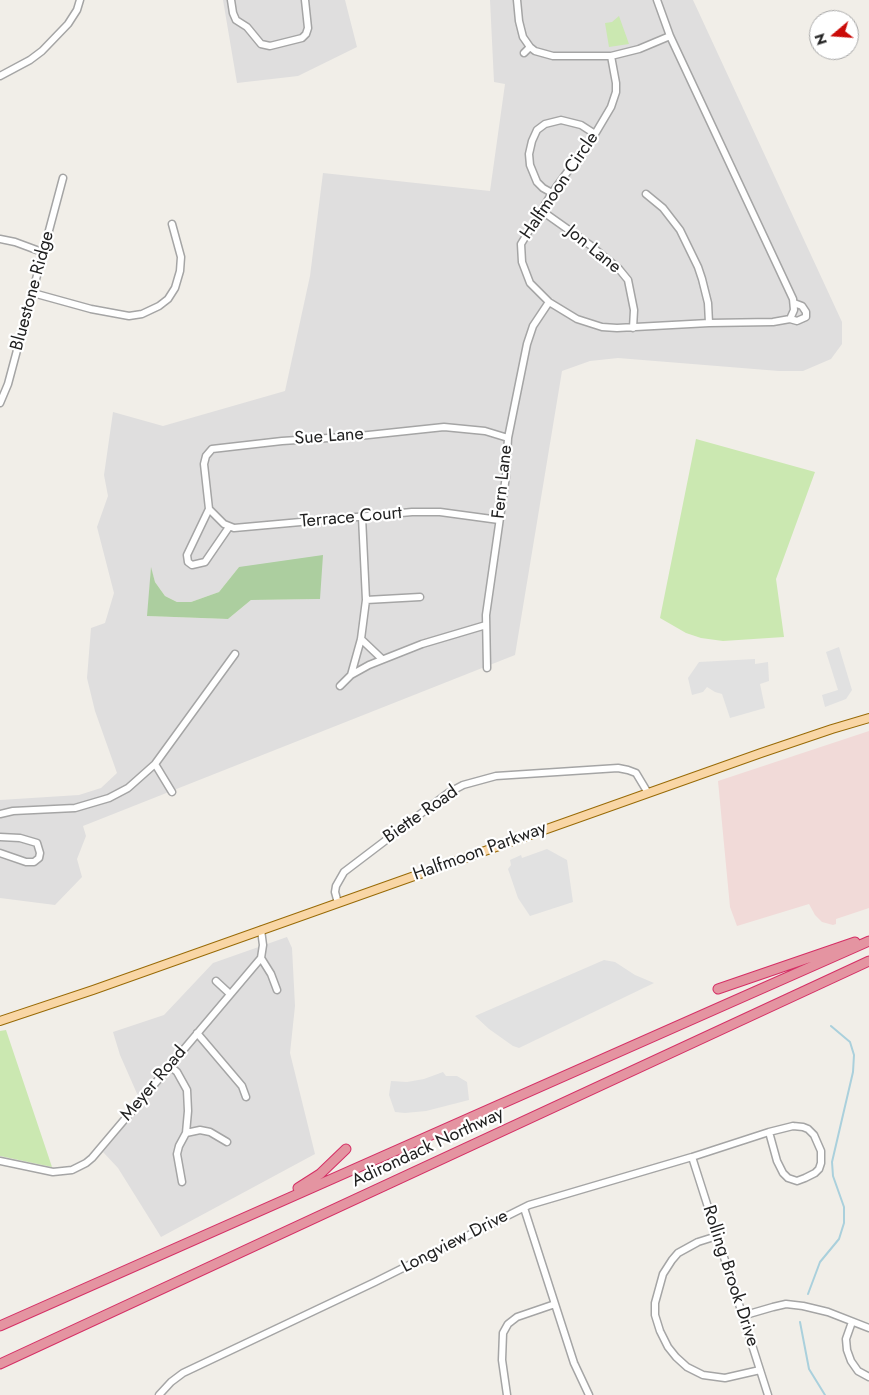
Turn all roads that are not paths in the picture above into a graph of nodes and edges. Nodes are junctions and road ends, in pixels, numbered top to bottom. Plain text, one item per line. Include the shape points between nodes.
1 (80, 0) edge
2 (231, 0) edge
3 (305, 0) edge
4 (517, 0) edge
5 (657, 0) edge
6 (670, 36) junction
7 (530, 47) junction
8 (524, 53) dead end
9 (611, 56) junction
10 (0, 76) edge
11 (595, 134) junction
12 (63, 178) dead end
13 (552, 193) junction
14 (646, 194) dead end
15 (542, 211) junction
16 (172, 224) dead end
17 (0, 239) edge
18 (42, 252) junction
19 (33, 292) junction
20 (549, 302) junction
21 (794, 303) junction
22 (790, 319) junction
23 (709, 323) junction
24 (633, 328) junction
25 (0, 403) edge
26 (508, 438) junction
27 (209, 509) junction
28 (362, 517) junction
29 (499, 520) junction
30 (229, 527) junction
31 (420, 598) dead end
32 (366, 600) junction
33 (486, 625) junction
34 (361, 639) junction
35 (236, 654) dead end
36 (382, 659) junction
37 (487, 668) dead end
38 (351, 675) junction
39 (340, 686) dead end
40 (869, 718) edge
41 (155, 764) junction
42 (172, 792) dead end
43 (648, 793) junction
44 (0, 814) edge
45 (0, 837) edge
46 (0, 853) edge
47 (338, 903) junction
48 (261, 930) junction
49 (869, 937) edge
50 (869, 941) edge
51 (261, 958) junction
52 (869, 961) edge
53 (216, 981) dead end
54 (718, 989) dead end
55 (278, 990) dead end
56 (230, 994) junction
57 (0, 1021) edge
58 (197, 1033) junction
59 (170, 1066) junction
60 (246, 1096) dead end
61 (769, 1132) junction
62 (186, 1133) junction
63 (227, 1142) dead end
64 (346, 1149) dead end
65 (692, 1157) junction
66 (0, 1161) edge
67 (182, 1182) dead end
68 (524, 1208) junction
69 (243, 1218) junction
70 (717, 1236) junction
71 (555, 1304) junction
72 (742, 1316) junction
73 (852, 1322) junction
74 (0, 1326) edge
75 (869, 1328) edge
76 (0, 1364) edge
77 (760, 1370) junction
78 (869, 1377) edge
79 (159, 1395) edge
80 (507, 1395) edge
81 (589, 1395) edge
82 (768, 1395) edge

1 - 10 street via 68,24 42,51
2 - 3 street via 236,20 261,44 270,46 302,38 306,34
4 - 7 street via 523,38
5 - 6 street, Halfmoon Circle
6 - 9 street
6 - 21 street, Halfmoon Circle
7 - 8 street
7 - 9 street via 553,56
9 - 11 street, Halfmoon Circle via 616,92
11 - 13 street, Halfmoon Circle
11 - 13 street via 576,123 561,120 544,124 537,130 529,154 530,165 537,182
12 - 18 street, Bluestone Ridge
13 - 15 street, Halfmoon Circle
14 - 23 street via 669,216 684,237 702,279
15 - 20 street, Halfmoon Circle via 524,237 520,252 530,283
15 - 24 street, Jon Lane via 590,245 628,280 634,310
16 - 19 street via 181,257 180,272 175,288 160,306 129,316 90,309
17 - 18 street
18 - 19 street, Bluestone Ridge
19 - 25 street, Bluestone Ridge
20 - 24 street, Halfmoon Circle via 595,326
20 - 26 street, Fern Lane via 533,326 527,344
21 - 22 street
21 - 22 street, Halfmoon Circle via 802,306 806,317 797,321
22 - 23 street, Halfmoon Circle
23 - 24 street, Halfmoon Circle
26 - 27 street, Sue Lane via 485,430 444,427 212,449 204,464
26 - 29 street, Fern Lane
27 - 30 street
27 - 30 street via 187,555 188,562 192,565 205,562
28 - 29 street, Terrace Court via 440,512
28 - 30 street, Terrace Court
28 - 32 street
29 - 33 street, Fern Lane
31 - 32 street
32 - 34 street
33 - 36 street
33 - 37 street, Fern Lane
34 - 36 street
34 - 38 street
35 - 41 street
36 - 38 street
38 - 39 street
40 - 43 main road, Halfmoon Parkway
41 - 42 street
41 - 44 street via 128,788 109,798 75,808 13,810
43 - 47 main road, Halfmoon Parkway
43 - 47 street, Biette Road via 636,774 618,768 496,776 463,785 344,872 336,886
45 - 46 street via 37,843 40,853 34,862 26,862
47 - 48 main road, Halfmoon Parkway
48 - 51 street
48 - 57 main road, Halfmoon Parkway
49 - 54 highway
50 - 69 highway, Adirondack Northway
51 - 55 street
51 - 56 street, Meyer Road
52 - 76 highway, Adirondack Northway
53 - 56 street
56 - 58 street, Meyer Road
58 - 59 street, Meyer Road
58 - 60 street via 242,1086
59 - 62 street via 186,1090
59 - 66 street, Meyer Road via 86,1163 67,1171 52,1172
61 - 61 street, Longview Drive via 777,1161 788,1178 796,1181 819,1169 821,1151 814,1134 804,1126
61 - 65 street, Longview Drive
62 - 63 street via 210,1132
62 - 67 street via 177,1154
64 - 69 highway via 310,1182
65 - 68 street, Longview Drive
65 - 70 street, Rolling Brook Drive
68 - 71 street
68 - 79 street, Longview Drive via 183,1373
69 - 74 highway, Adirondack Northway
70 - 72 street, Rolling Brook Drive
70 - 77 street via 678,1253 663,1274 655,1303 660,1331 676,1357 703,1375 725,1378
71 - 80 street via 517,1317 503,1333 502,1360
71 - 81 street via 574,1362
72 - 73 street via 786,1304 828,1312
72 - 77 street, Rolling Brook Drive
73 - 75 street
73 - 78 street via 846,1339 847,1350 858,1371
77 - 82 street, Rolling Brook Drive

